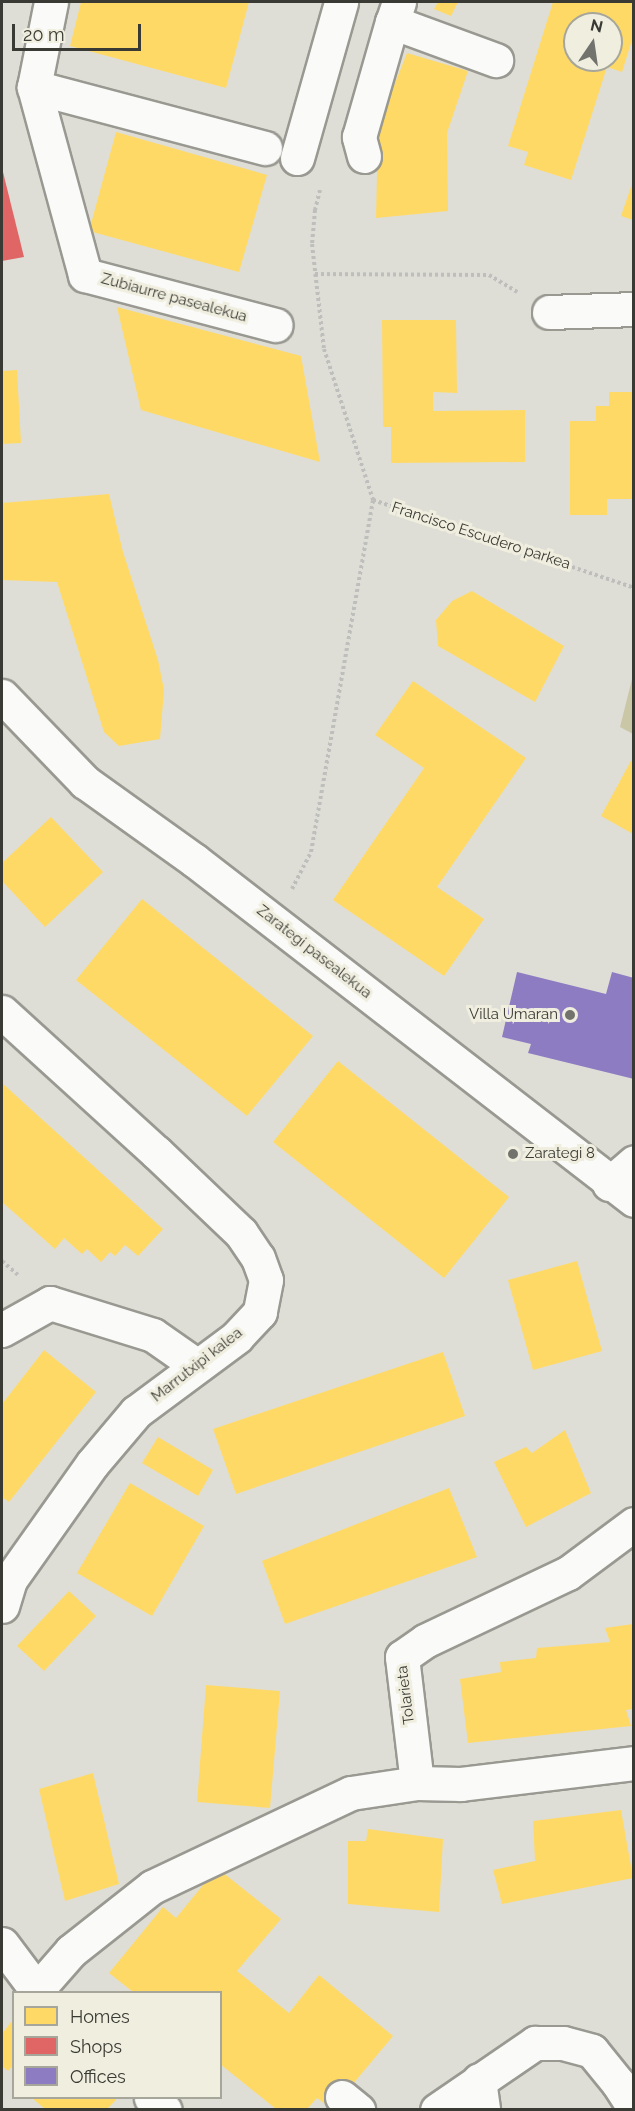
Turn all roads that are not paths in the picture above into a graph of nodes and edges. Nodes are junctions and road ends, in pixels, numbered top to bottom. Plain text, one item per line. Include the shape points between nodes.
1 (51, 2) edge
2 (341, 2) edge
3 (396, 12) edge
4 (496, 60) dead end
5 (34, 87) junction
6 (265, 148) dead end
7 (364, 156) dead end
8 (297, 158) dead end
9 (633, 309) edge
10 (549, 312) dead end
11 (276, 325) dead end
12 (2, 696) edge
13 (2, 1012) edge
14 (633, 1162) edge
15 (626, 1202) edge
16 (2, 1330) edge
17 (196, 1365) junction
18 (633, 1524) edge
19 (2, 1606) edge
20 (633, 1763) edge
21 (417, 1783) junction
22 (2, 1944) edge
23 (36, 1991) edge
24 (38, 1991) edge
25 (481, 2095) edge
26 (153, 2099) edge
27 (633, 2108) edge
28 (165, 2109) edge
29 (437, 2109) edge

1 - 5 street, Zubiaurre pasealekua
2 - 8 street
3 - 4 street
3 - 7 street via 359,137
5 - 6 street
5 - 11 street, Zubiaurre pasealekua via 85,274
9 - 10 street
12 - 15 street, Zarategi pasealekua via 85,782 276,922
13 - 17 street, Marrutxipi kalea via 241,1233 258,1258 266,1280 260,1312 237,1337
14 - 15 street
16 - 17 street via 50,1303 153,1335
17 - 19 street, Marrutxipi kalea via 136,1412 92,1464 10,1580
18 - 21 street, Tolarieta via 568,1573 425,1641 402,1657
20 - 21 street via 461,1784
21 - 24 street via 351,1793 152,1887 71,1951
22 - 23 street
25 - 27 street via 535,2043 562,2043 592,2051
25 - 29 street
26 - 28 street

